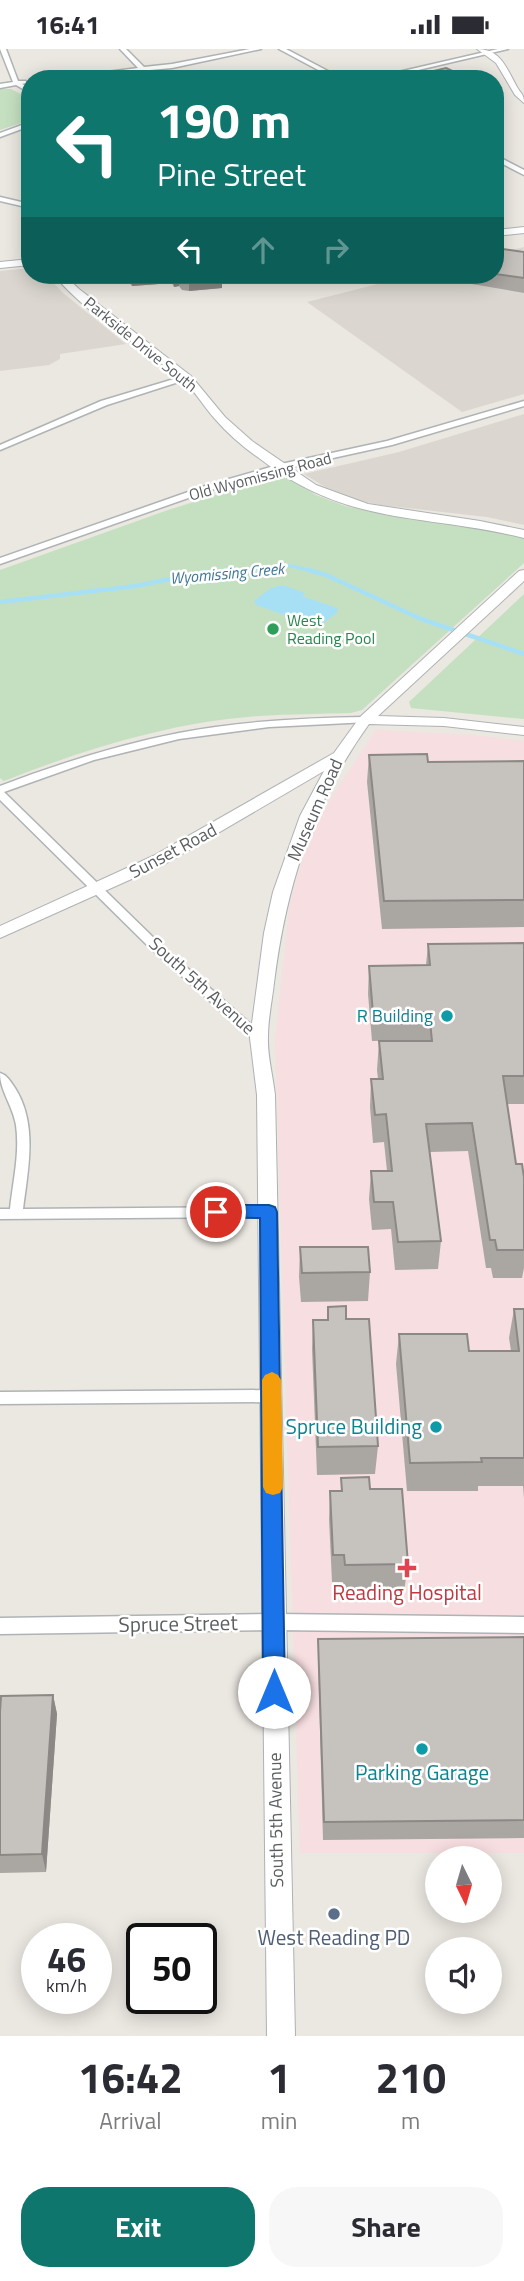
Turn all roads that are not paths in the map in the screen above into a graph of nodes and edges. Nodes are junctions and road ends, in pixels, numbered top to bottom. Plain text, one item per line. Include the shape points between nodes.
1 (3, 49) edge
2 (123, 49) edge
3 (258, 49) edge
4 (282, 49) edge
5 (481, 49) edge
6 (505, 49) edge
7 (490, 53) junction
8 (142, 69) junction
9 (133, 70) edge
10 (323, 70) edge
11 (412, 70) edge
12 (16, 83) junction
13 (21, 83) edge
14 (0, 86) edge
15 (21, 86) edge
16 (524, 100) edge
17 (21, 127) edge
18 (0, 135) edge
19 (504, 162) edge
20 (524, 173) edge
21 (21, 198) edge
22 (0, 199) edge
23 (13, 201) junction
24 (21, 204) edge
25 (524, 230) edge
26 (504, 232) edge
27 (524, 237) edge
28 (504, 239) edge
29 (21, 256) edge
30 (0, 258) edge
31 (21, 263) edge
32 (0, 265) edge
33 (68, 284) edge
34 (187, 378) junction
35 (524, 403) edge
36 (0, 436) edge
37 (14, 441) junction
38 (0, 448) edge
39 (281, 467) junction
40 (524, 534) edge
41 (0, 549) edge
42 (12, 557) junction
43 (0, 561) edge
44 (524, 574) edge
45 (365, 720) junction
46 (524, 731) edge
47 (339, 756) junction
48 (0, 792) edge
49 (97, 889) junction
50 (0, 933) edge
51 (259, 1038) junction
52 (0, 1077) edge
53 (269, 1212) junction
54 (0, 1214) edge
55 (16, 1214) junction
56 (272, 1396) junction
57 (0, 1398) edge
58 (275, 1622) junction
59 (524, 1625) edge
60 (0, 1626) edge
61 (281, 2036) edge

1 - 12 street
2 - 8 street
3 - 8 street
4 - 10 street
5 - 7 street
6 - 7 street
7 - 11 street
7 - 16 street via 508,71 513,89
8 - 9 street
12 - 13 street
12 - 14 street
12 - 15 street
17 - 18 street
19 - 20 street
21 - 23 street
22 - 23 street
23 - 24 street
25 - 26 street
27 - 28 street
29 - 30 street
31 - 32 street
33 - 34 street, Parkside Drive South
34 - 37 street via 104,404
34 - 39 street, Parkside Drive South via 223,420
35 - 39 street, Old Wyomissing Road via 389,443
36 - 37 street
37 - 38 street
39 - 40 street, Parkside Drive South via 345,502 478,522
39 - 42 street, Old Wyomissing Road via 153,506
41 - 42 street
42 - 43 street, Old Wyomissing Road
44 - 45 street, Museum Road
45 - 46 street
45 - 47 street, Museum Road
45 - 48 street via 260,723 160,738 80,759
47 - 49 street, Sunset Road via 210,832
47 - 51 street, Museum Road via 308,816 281,892
48 - 49 street, South 5th Avenue
49 - 50 street, Sunset Road
49 - 51 street, South 5th Avenue
51 - 53 street, South 5th Avenue via 266,1095
52 - 55 street via 14,1095 23,1121
53 - 55 street
53 - 56 street, South 5th Avenue
54 - 55 street
56 - 57 street
56 - 58 street, South 5th Avenue
58 - 59 street, Spruce Street
58 - 60 street, Spruce Street
58 - 61 street, South 5th Avenue

